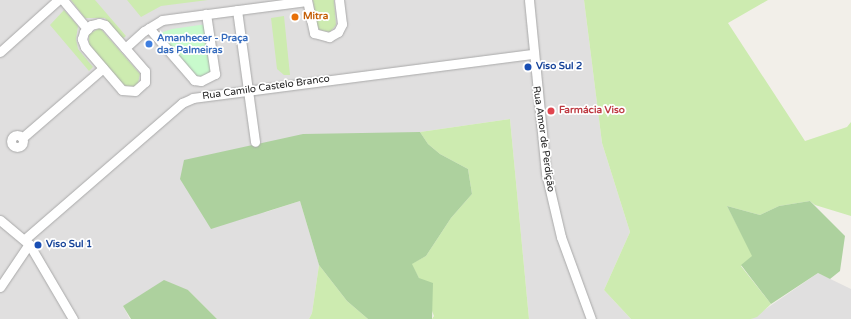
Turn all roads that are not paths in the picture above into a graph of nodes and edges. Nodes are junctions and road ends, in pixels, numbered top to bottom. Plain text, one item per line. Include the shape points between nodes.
1 (58, 0) edge
2 (63, 0) edge
3 (307, 0) edge
4 (339, 0) edge
5 (529, 0) edge
6 (237, 10) junction
7 (206, 14) junction
8 (87, 28) junction
9 (149, 28) junction
10 (125, 48) junction
11 (0, 52) edge
12 (533, 54) junction
13 (103, 68) junction
14 (248, 90) junction
15 (22, 138) dead end
16 (256, 142) dead end
17 (0, 220) edge
18 (27, 242) junction
19 (0, 287) edge
20 (73, 319) edge
21 (591, 319) edge

1 - 11 street
2 - 8 street
3 - 4 street via 314,32 329,37 338,32 342,24
3 - 6 street
5 - 12 street, Rua Amor de Perdição
6 - 7 street
6 - 14 street
7 - 9 street via 162,20
7 - 9 street via 215,74 201,81 194,80
8 - 10 street via 99,23 105,25
8 - 13 street via 82,39 85,47
9 - 10 street
10 - 13 street via 145,71 145,82 136,92 122,90
12 - 14 street, Rua Camilo Castelo Branco
12 - 21 street, Rua Amor de Perdição via 546,173 561,237
13 - 15 street
14 - 16 street
14 - 18 street, Rua Camilo Castelo Branco via 206,95 182,103
17 - 18 street
18 - 19 street, Rua Camilo Castelo Branco
18 - 20 street

